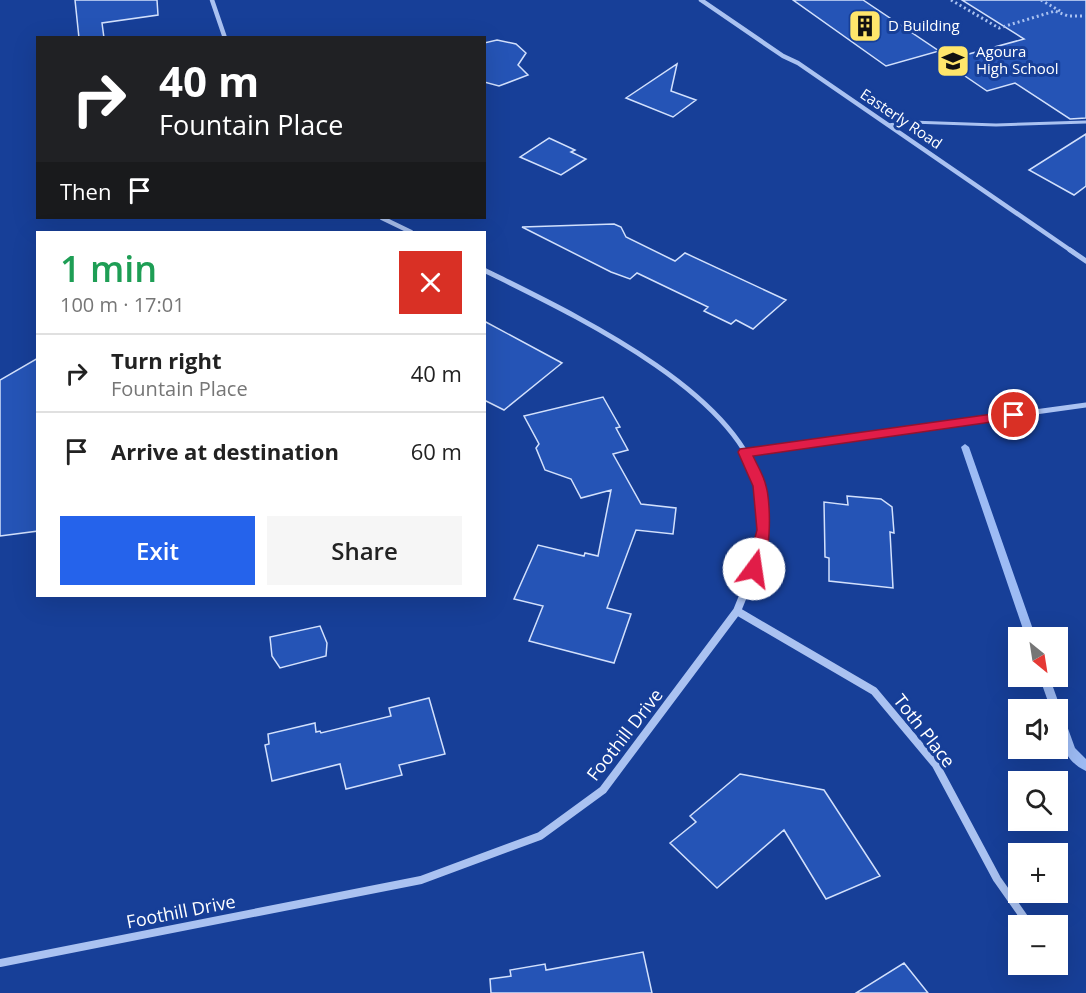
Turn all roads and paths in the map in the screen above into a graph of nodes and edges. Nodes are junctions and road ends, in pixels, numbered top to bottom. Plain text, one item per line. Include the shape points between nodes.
1 (212, 0) edge
2 (701, 0) edge
3 (951, 0) edge
4 (1041, 0) edge
5 (1068, 16) junction
6 (1086, 16) edge
7 (224, 36) edge
8 (1086, 122) edge
9 (888, 125) junction
10 (384, 219) edge
11 (409, 231) edge
12 (1086, 261) edge
13 (486, 271) edge
14 (1086, 405) edge
15 (745, 452) junction
16 (737, 611) junction
17 (1022, 915) edge
18 (0, 963) edge

1 - 7 street
2 - 9 street, Easterly Road
3 - 5 path via 999,28 1055,11
4 - 5 path
5 - 6 path
8 - 9 lane
9 - 12 street, Easterly Road
10 - 11 street
13 - 15 street, Foothill Drive via 601,329 680,382 725,425
14 - 15 street
15 - 16 street, Foothill Drive via 760,486 764,530
16 - 17 street, Toth Place via 874,691 936,765 997,879
16 - 18 street, Foothill Drive via 603,790 540,836 421,880

